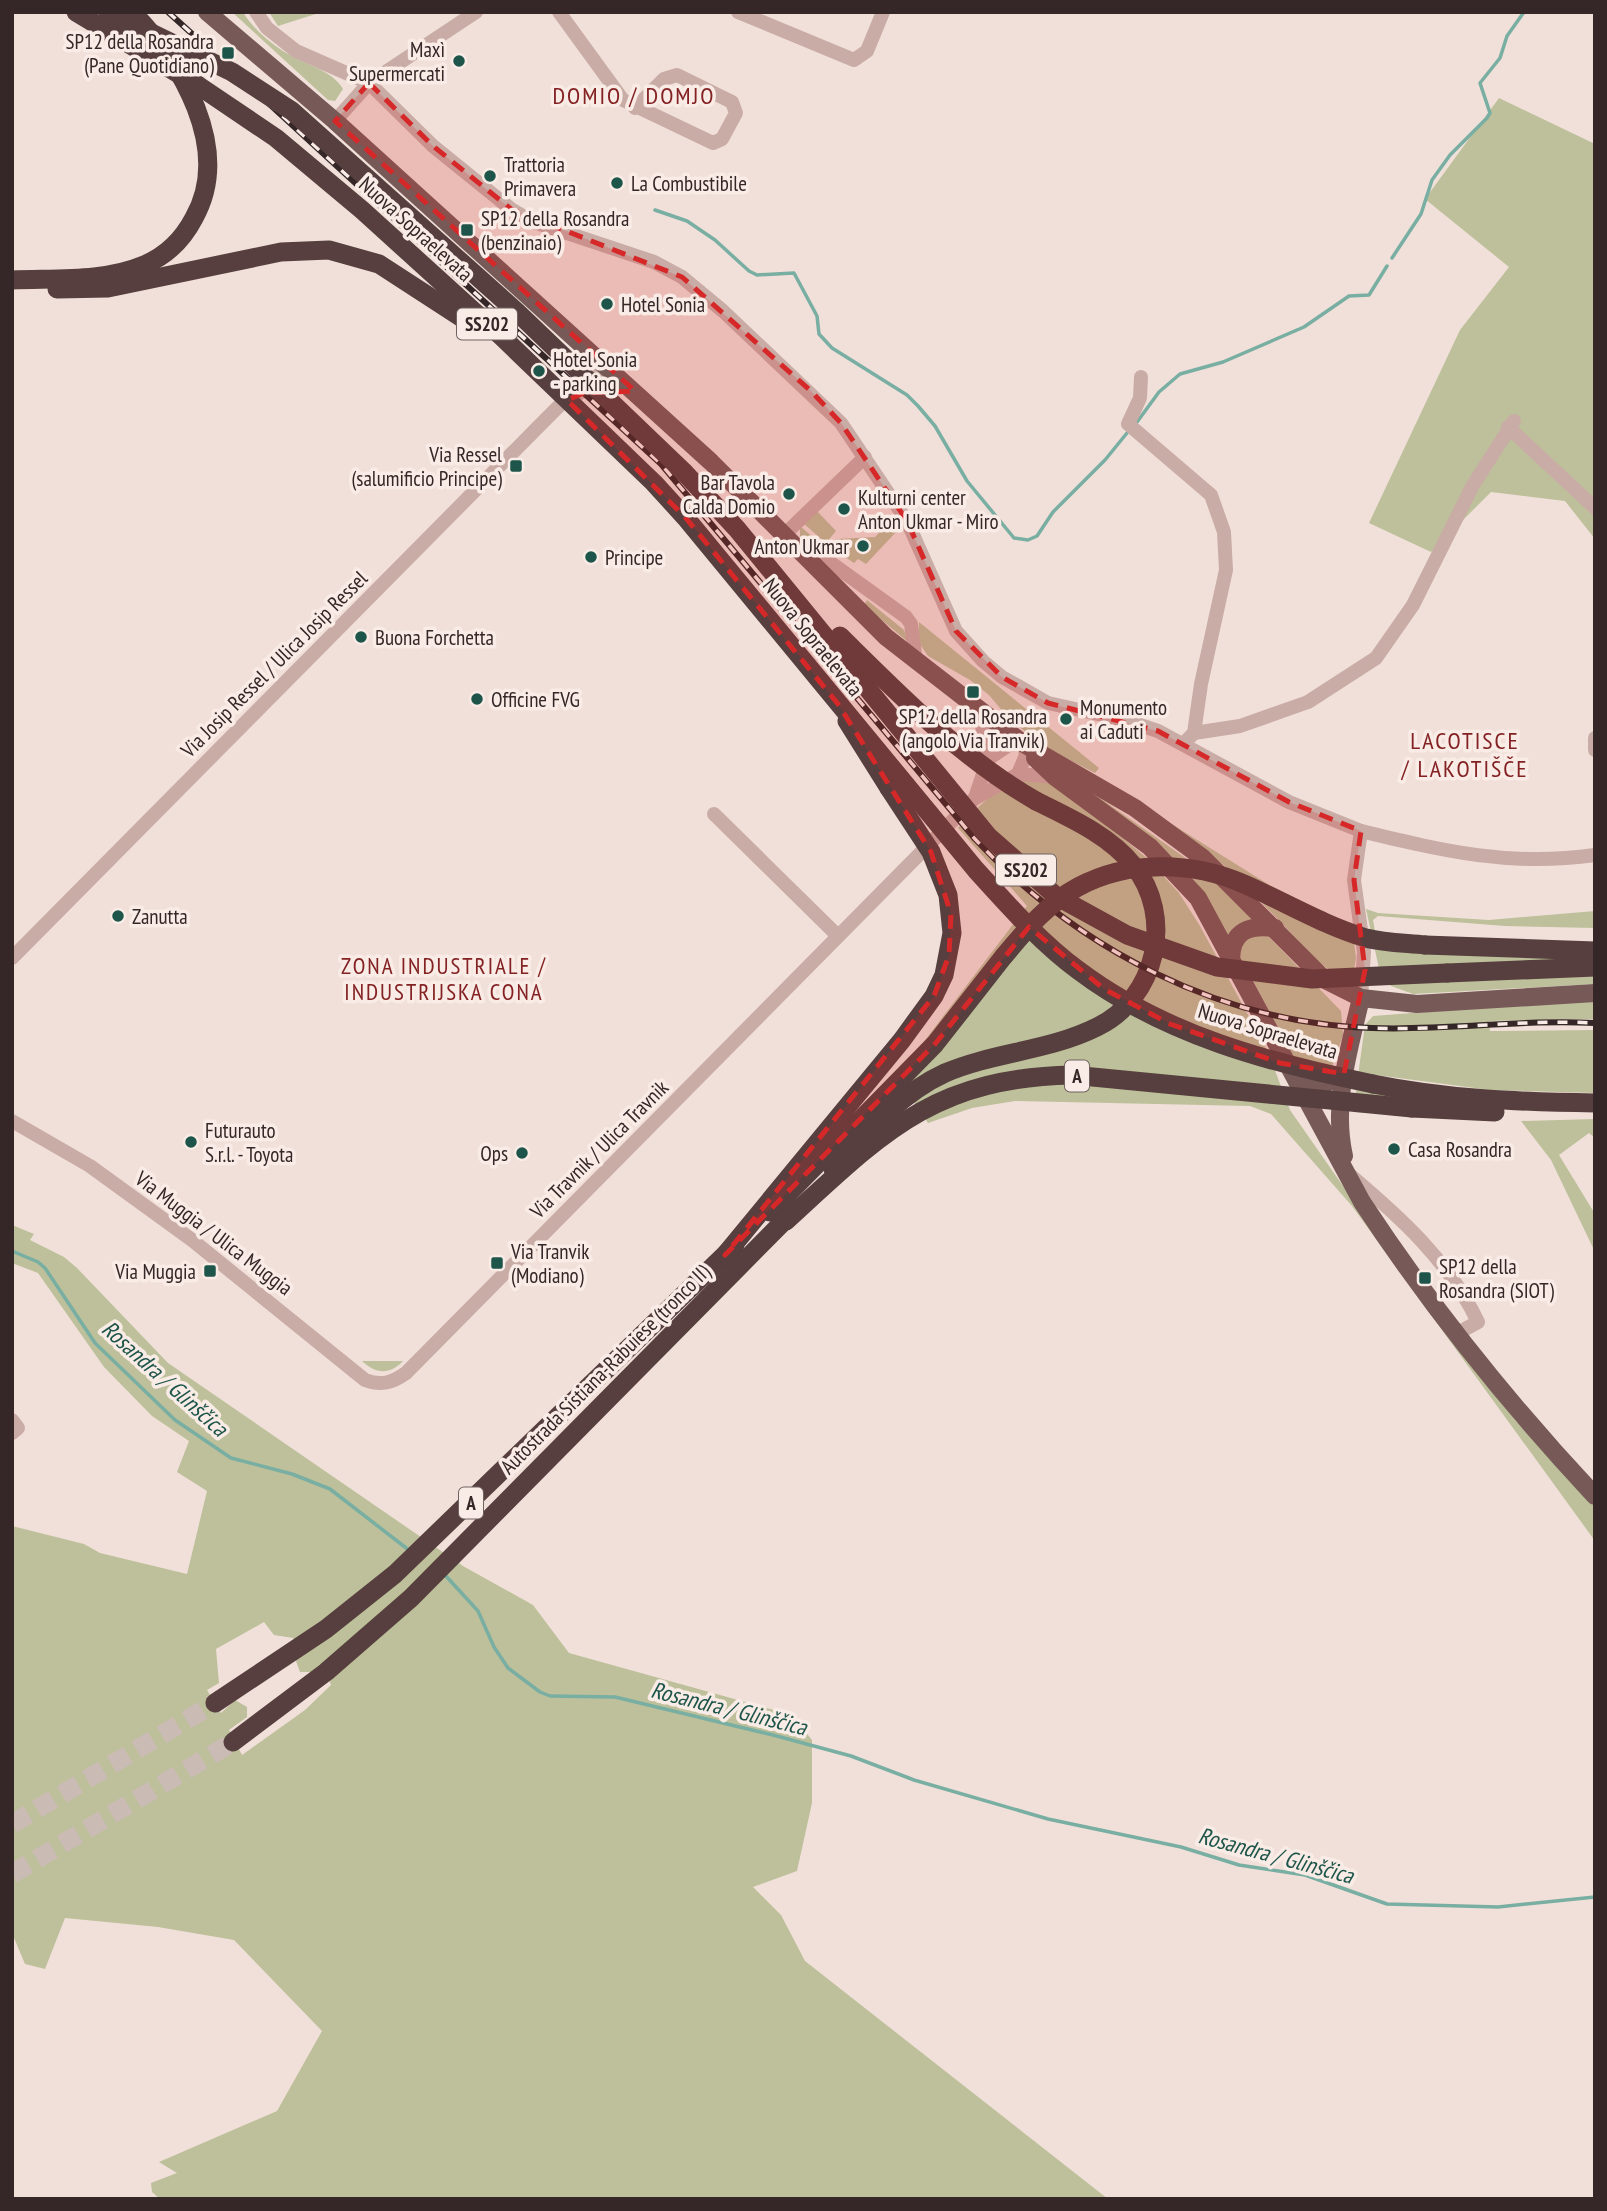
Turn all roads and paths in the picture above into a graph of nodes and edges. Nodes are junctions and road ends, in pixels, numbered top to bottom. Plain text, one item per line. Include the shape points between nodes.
1 (76, 12) edge
2 (108, 12) edge
3 (132, 12) edge
4 (207, 12) edge
5 (256, 12) edge
6 (476, 12) edge
7 (559, 12) edge
8 (738, 12) edge
9 (883, 12) edge
10 (348, 75) junction
11 (369, 83) junction
12 (635, 108) junction
13 (335, 121) junction
14 (12, 280) edge
15 (57, 284) junction
16 (12, 288) edge
17 (568, 332) junction
18 (602, 362) junction
19 (1141, 377) dead end
20 (570, 378) junction
21 (584, 393) junction
22 (637, 393) junction
23 (565, 400) junction
24 (865, 457) junction
25 (654, 483) junction
26 (1595, 508) edge
27 (737, 529) junction
28 (785, 534) junction
29 (810, 560) junction
30 (916, 662) junction
31 (838, 704) junction
32 (979, 709) junction
33 (1189, 738) junction
34 (1595, 738) edge
35 (1024, 744) junction
36 (1595, 750) edge
37 (988, 759) junction
38 (1018, 774) junction
39 (1055, 777) junction
40 (974, 799) junction
41 (714, 814) dead end
42 (1361, 831) junction
43 (1595, 855) edge
44 (1275, 928) junction
45 (838, 936) junction
46 (1595, 951) edge
47 (12, 958) edge
48 (1231, 959) junction
49 (1595, 967) edge
50 (1595, 993) edge
51 (1361, 998) junction
52 (1344, 1074) junction
53 (1296, 1079) junction
54 (1595, 1102) edge
55 (1595, 1111) edge
56 (12, 1121) edge
57 (1348, 1173) junction
58 (786, 1221) junction
59 (725, 1255) junction
60 (1456, 1334) junction
61 (384, 1384) joint
62 (12, 1420) edge
63 (12, 1433) edge
64 (1595, 1496) edge
65 (215, 1703) tunnel mouth
66 (233, 1742) tunnel mouth

1 - 25 highway, Nuova Sopraelevata / SS202, bridge via 221,99 304,160 501,336
2 - 27 highway, Nuova Sopraelevata / SS202, bridge via 232,72 324,137 517,312
3 - 15 highway, bridge via 158,44 194,104 208,157 203,199 183,236 156,259 115,274
4 - 13 main road
5 - 10 street via 267,28 296,51
6 - 11 street
7 - 12 street via 615,93
8 - 9 street via 854,60 867,51
10 - 11 street
10 - 13 street via 346,101
11 - 13 street
11 - 24 street via 433,146 511,209 531,221 645,259 682,277 811,391
12 - 12 street via 713,143 722,139 736,113 732,103 677,75 664,79
13 - 17 main road
14 - 15 highway
15 - 16 highway
15 - 25 highway, bridge via 81,290 138,283 281,251 329,250 355,255 402,277 477,328
17 - 18 main road
17 - 20 street
18 - 20 street via 579,367
18 - 21 street via 596,381
18 - 22 main road
19 - 33 street via 1140,398 1128,424 1211,495 1227,549
20 - 23 street
21 - 22 street, Via Josip Ressel / Ulica Josip Ressel
21 - 23 street, Via Josip Ressel / Ulica Josip Ressel
22 - 28 main road
23 - 47 street, Via Josip Ressel / Ulica Josip Ressel
24 - 28 street
24 - 33 street via 907,521 956,631 983,661 1048,703
25 - 31 highway, Nuova Sopraelevata / SS202, bridge
26 - 33 street via 1511,424 1454,521 1419,596 1376,659 1308,702
27 - 49 highway, Nuova Sopraelevata / SS202, bridge via 988,836 1056,896 1092,918 1158,949 1249,973 1349,979
27 - 58 highway, A, bridge via 832,628 981,765 1118,850 1148,890 1157,937 1152,965 1140,989 1111,1018 1070,1039 945,1074 905,1097
28 - 29 main road
29 - 30 main road
29 - 30 street via 831,563 906,617
30 - 32 main road
31 - 54 highway, Nuova Sopraelevata / SS202, bridge via 1012,910 1078,970 1135,1006 1202,1038 1280,1063 1373,1084 1490,1100
31 - 59 highway, A, bridge via 940,872 951,914 950,955 934,996 919,1018
32 - 35 main road
32 - 37 street, Via Travnik / Ulica Travnik
33 - 42 street via 1289,802
34 - 36 street
35 - 37 street via 1009,745
35 - 38 street via 1027,755
35 - 39 main road
35 - 44 main road via 1100,786 1174,835 1230,881
37 - 40 street, Via Travnik / Ulica Travnik
38 - 39 street
38 - 40 street, Via Travnik / Ulica Travnik
39 - 48 main road via 1150,847 1181,878 1198,898
40 - 45 street, Via Travnik / Ulica Travnik
41 - 45 street
42 - 43 street via 1504,860
42 - 51 street via 1354,880 1364,952
44 - 48 main road via 1242,930 1232,944
44 - 51 main road via 1325,980
45 - 61 street, Via Travnik / Ulica Travnik via 406,1373
46 - 59 highway, A, bridge via 1370,939 1241,882 1187,868 1131,869 1077,887 1028,928 935,1044
48 - 53 main road
50 - 51 main road via 1418,1004
51 - 52 main road
52 - 53 main road via 1325,1084
52 - 57 main road via 1339,1127
53 - 57 main road
55 - 58 highway, A, bridge via 1412,1108 1072,1075 1031,1076 947,1096 904,1120
56 - 61 street, Via Muggia / Ulica Muggia via 90,1166 192,1240 365,1380
57 - 60 main road via 1393,1249
57 - 60 street via 1388,1207 1455,1278 1478,1322
58 - 66 highway, Autostrada Sistiana-Rabuiese (tronco II) / A via 411,1598 326,1672
59 - 65 highway, Autostrada Sistiana-Rabuiese (tronco II) / A via 395,1574 300,1648
60 - 64 main road via 1521,1417
62 - 63 street via 18,1428

